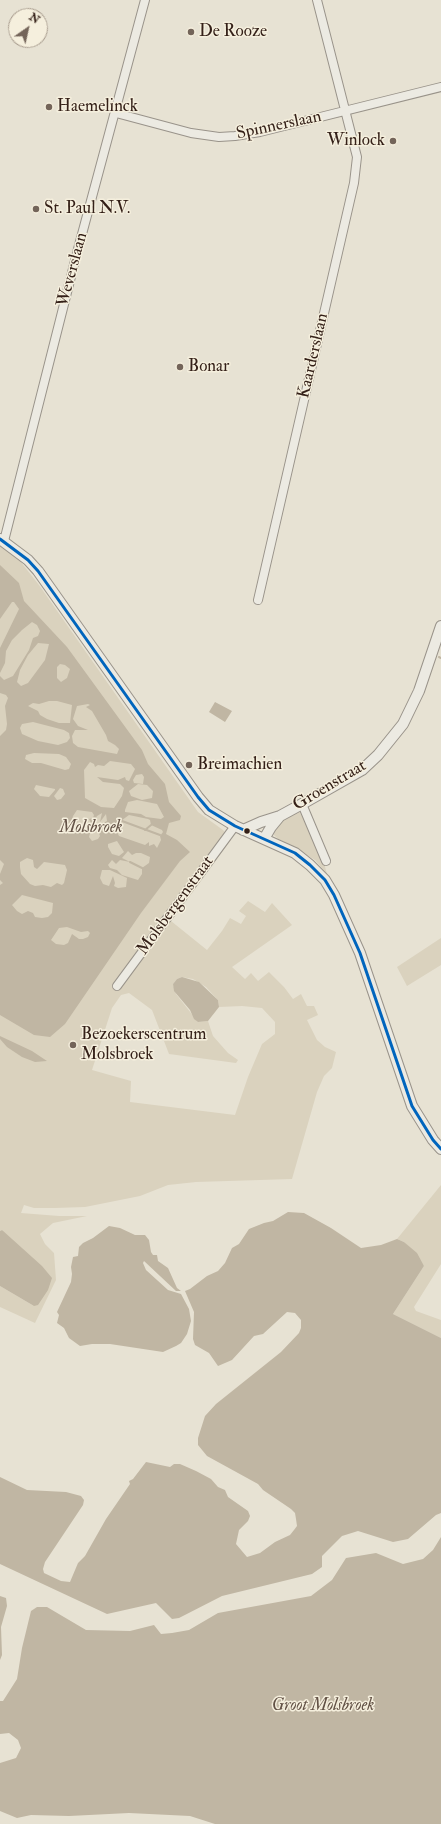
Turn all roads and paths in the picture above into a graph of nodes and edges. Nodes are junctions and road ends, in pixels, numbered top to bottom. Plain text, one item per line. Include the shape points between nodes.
1 (145, 0) edge
2 (317, 0) edge
3 (441, 87) edge
4 (344, 112) junction
5 (116, 113) junction
6 (2, 540) edge
7 (258, 600) dead end
8 (441, 626) edge
9 (302, 804) junction
10 (280, 816) junction
11 (239, 828) junction
12 (264, 839) junction
13 (326, 861) dead end
14 (116, 986) dead end
15 (441, 1149) edge

1 - 5 street, Weverslaan
2 - 4 street, Kaarderslaan
3 - 4 street, Spinnerslaan
4 - 5 street, Spinnerslaan via 260,132 219,137 191,133
4 - 7 street, Kaarderslaan via 356,158 354,183
5 - 6 street, Weverslaan
6 - 11 street via 38,571 198,797 209,810
8 - 9 street, Groenstraat via 419,691 403,724 391,740 362,770
9 - 10 street, Groenstraat
9 - 13 street
10 - 11 street, Groenstraat
10 - 12 street, Groenstraat
11 - 12 street
11 - 14 street, Molsbergenstraat
12 - 15 street via 295,854 310,865 325,880 334,895 360,954 412,1106

